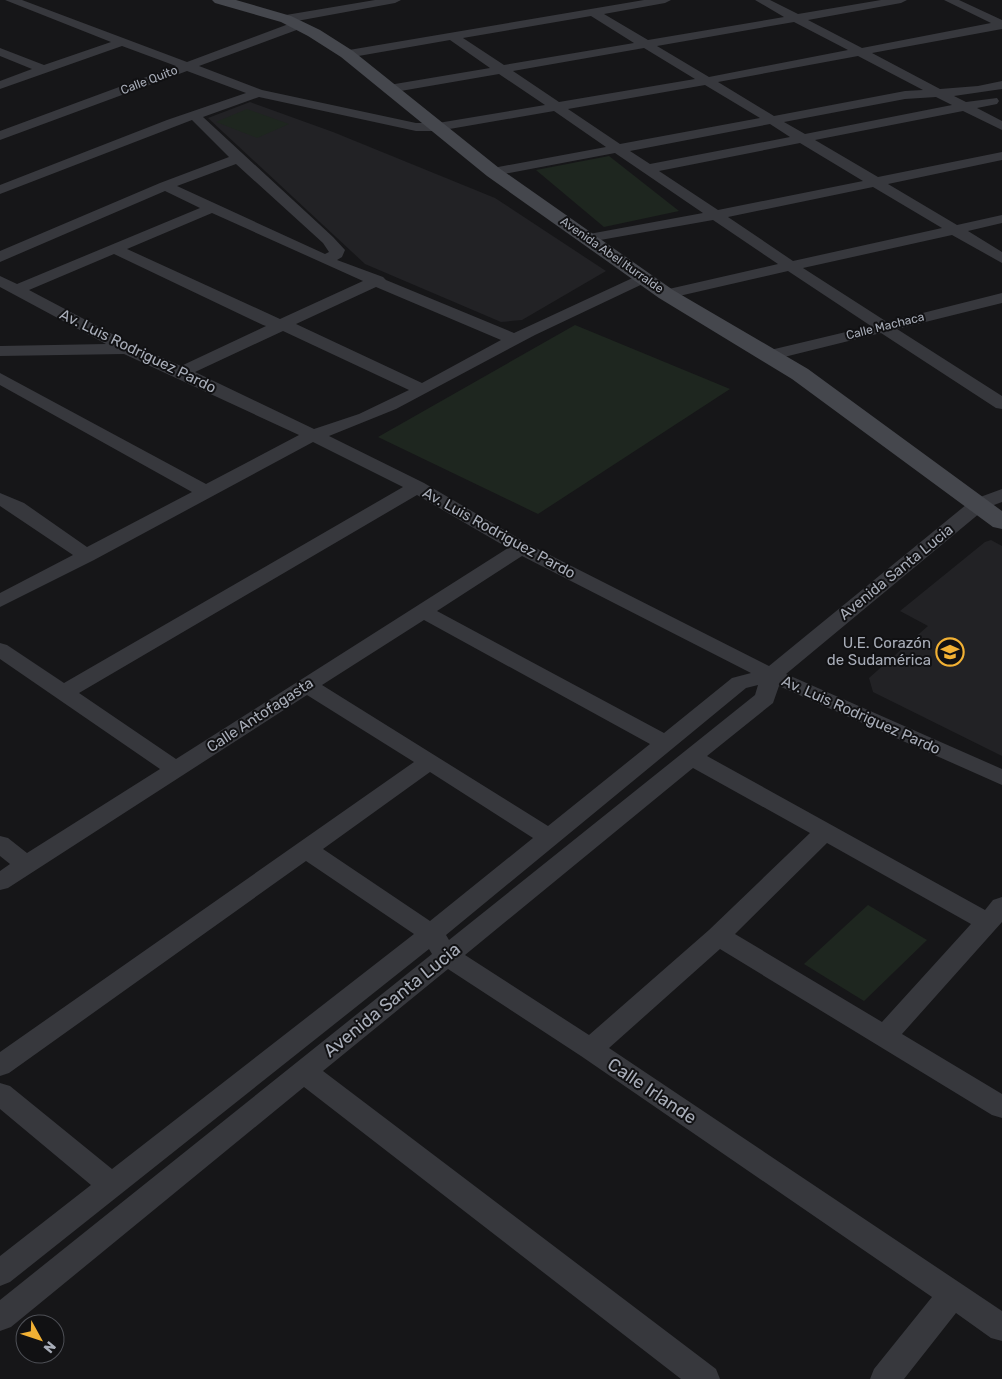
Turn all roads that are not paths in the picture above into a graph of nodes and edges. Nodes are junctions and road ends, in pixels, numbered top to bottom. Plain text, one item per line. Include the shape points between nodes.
1 (11, 0) edge
2 (220, 0) edge
3 (395, 0) edge
4 (665, 0) edge
5 (761, 0) edge
6 (901, 0) edge
7 (950, 0) edge
8 (354, 3) edge
9 (595, 6) edge
10 (797, 19) junction
11 (292, 22) junction
12 (1002, 24) edge
13 (451, 35) junction
14 (122, 42) junction
15 (648, 45) junction
16 (862, 51) junction
17 (0, 52) edge
18 (347, 54) junction
19 (187, 66) junction
20 (503, 69) junction
21 (45, 70) junction
22 (706, 81) junction
23 (0, 85) edge
24 (1002, 85) edge
25 (389, 89) junction
26 (936, 92) junction
27 (258, 93) junction
28 (1002, 99) edge
29 (556, 105) junction
30 (962, 106) junction
31 (195, 116) junction
32 (770, 119) junction
33 (1002, 126) edge
34 (438, 127) junction
35 (0, 136) edge
36 (802, 138) junction
37 (618, 148) junction
38 (1002, 156) edge
39 (238, 158) junction
40 (646, 169) junction
41 (493, 172) junction
42 (874, 181) junction
43 (166, 186) junction
44 (1, 190) edge
45 (212, 208) junction
46 (717, 215) junction
47 (1002, 219) edge
48 (954, 229) junction
49 (589, 238) junction
50 (116, 249) junction
51 (0, 256) edge
52 (1002, 258) edge
53 (325, 260) junction
54 (790, 266) junction
55 (644, 278) junction
56 (378, 280) junction
57 (7, 286) edge
58 (666, 294) junction
59 (1002, 298) edge
60 (983, 303) junction
61 (1002, 315) edge
62 (284, 324) junction
63 (881, 326) junction
64 (514, 339) junction
65 (127, 349) junction
66 (0, 351) edge
67 (768, 356) junction
68 (181, 372) junction
69 (0, 378) edge
70 (420, 389) junction
71 (1002, 404) edge
72 (313, 435) junction
73 (417, 487) junction
74 (206, 492) junction
75 (1002, 495) edge
76 (0, 499) edge
77 (979, 504) junction
78 (1002, 522) edge
79 (521, 548) junction
80 (87, 556) junction
81 (0, 601) edge
82 (423, 611) junction
83 (0, 649) edge
84 (770, 674) junction
85 (307, 685) junction
86 (63, 693) junction
87 (666, 743) junction
88 (691, 757) junction
89 (429, 762) junction
90 (176, 769) junction
91 (1002, 778) edge
92 (825, 832) junction
93 (549, 837) junction
94 (0, 844) edge
95 (307, 850) junction
96 (26, 864) junction
97 (0, 882) edge
98 (995, 914) edge
99 (431, 934) junction
100 (718, 936) junction
101 (448, 956) junction
102 (884, 1037) junction
103 (590, 1049) junction
104 (0, 1066) edge
105 (304, 1071) junction
106 (0, 1094) edge
107 (1002, 1107) edge
108 (111, 1186) junction
109 (0, 1273) edge
110 (953, 1294) junction
111 (0, 1318) edge
112 (1002, 1328) edge
113 (705, 1379) edge
114 (885, 1379) edge

1 - 14 street
2 - 11 street, Avenida Abel Iturralde
3 - 8 street, Calle Quito
4 - 9 street via 612,9
5 - 10 street
6 - 10 street
7 - 12 street
8 - 11 street, Calle Quito
9 - 13 street
9 - 15 street
10 - 15 street
10 - 16 street
11 - 18 street, Avenida Abel Iturralde
11 - 19 street, Calle Quito
12 - 16 street
13 - 18 street
13 - 20 street
14 - 19 street
14 - 21 street
15 - 20 street
15 - 22 street
16 - 22 street
16 - 26 street
17 - 21 street
18 - 25 street, Avenida Abel Iturralde
19 - 27 street
19 - 35 street, Calle Quito
20 - 25 street
20 - 29 street
21 - 23 street
22 - 29 street
22 - 32 street
24 - 26 street
25 - 34 street, Avenida Abel Iturralde
26 - 30 street
26 - 32 street
27 - 31 street
27 - 34 street via 416,126
28 - 30 street
29 - 34 street
29 - 37 street
30 - 33 street
30 - 36 street
31 - 39 street
31 - 44 street
32 - 36 street
32 - 37 street
34 - 41 street, Avenida Abel Iturralde
36 - 40 street
36 - 42 street
37 - 40 street
37 - 41 street
38 - 42 street
39 - 43 street
39 - 53 street via 337,250 337,254
40 - 46 street
41 - 49 street, Avenida Abel Iturralde
42 - 46 street
42 - 48 street
43 - 45 street
43 - 51 street
45 - 50 street
45 - 53 street
46 - 49 street
46 - 54 street
47 - 48 street
48 - 52 street
48 - 54 street
49 - 55 street, Avenida Abel Iturralde
50 - 57 street
50 - 62 street via 269,322
53 - 56 street
54 - 58 street
54 - 63 street
55 - 58 street, Avenida Abel Iturralde
55 - 64 street
56 - 62 street
56 - 64 street
57 - 65 street, Av. Luis Rodriguez Pardo
58 - 67 street, Avenida Abel Iturralde
59 - 60 street, Calle Machaca
60 - 61 street
60 - 63 street, Calle Machaca
62 - 68 street
62 - 70 street
63 - 67 street, Calle Machaca
63 - 71 street
64 - 70 street
65 - 66 street
65 - 68 street, Av. Luis Rodriguez Pardo
67 - 77 street, Avenida Abel Iturralde via 800,374
68 - 72 street, Av. Luis Rodriguez Pardo
69 - 74 street
70 - 72 street via 339,428
72 - 73 street, Av. Luis Rodriguez Pardo
72 - 74 street
73 - 79 street, Av. Luis Rodriguez Pardo
73 - 86 street
74 - 80 street
75 - 77 street, Avenida Santa Lucia
76 - 80 street via 17,507
77 - 78 street, Avenida Abel Iturralde
77 - 84 street, Avenida Santa Lucia
79 - 82 street, Calle Antofagasta
79 - 84 street, Av. Luis Rodriguez Pardo
80 - 81 street
82 - 85 street, Calle Antofagasta
82 - 87 street
83 - 86 street
84 - 87 street, Avenida Santa Lucia via 739,683
84 - 88 street, Avenida Santa Lucia via 765,698
84 - 91 street, Av. Luis Rodriguez Pardo
85 - 89 street
85 - 90 street, Calle Antofagasta
86 - 90 street
87 - 93 street, Avenida Santa Lucia
88 - 92 street
88 - 101 street, Avenida Santa Lucia
89 - 93 street
89 - 95 street
90 - 96 street, Calle Antofagasta
92 - 98 street
92 - 100 street
93 - 99 street, Avenida Santa Lucia
94 - 96 street
95 - 99 street, Calle Irlande
95 - 104 street
96 - 97 street, Calle Antofagasta
98 - 102 street
99 - 101 street, Calle Irlande
99 - 108 street, Avenida Santa Lucia
100 - 102 street
100 - 103 street
101 - 103 street, Calle Irlande
101 - 105 street, Avenida Santa Lucia
102 - 107 street
103 - 110 street, Calle Irlande
105 - 111 street, Avenida Santa Lucia
105 - 113 street
106 - 108 street
108 - 109 street, Avenida Santa Lucia
110 - 112 street, Calle Irlande
110 - 114 street

